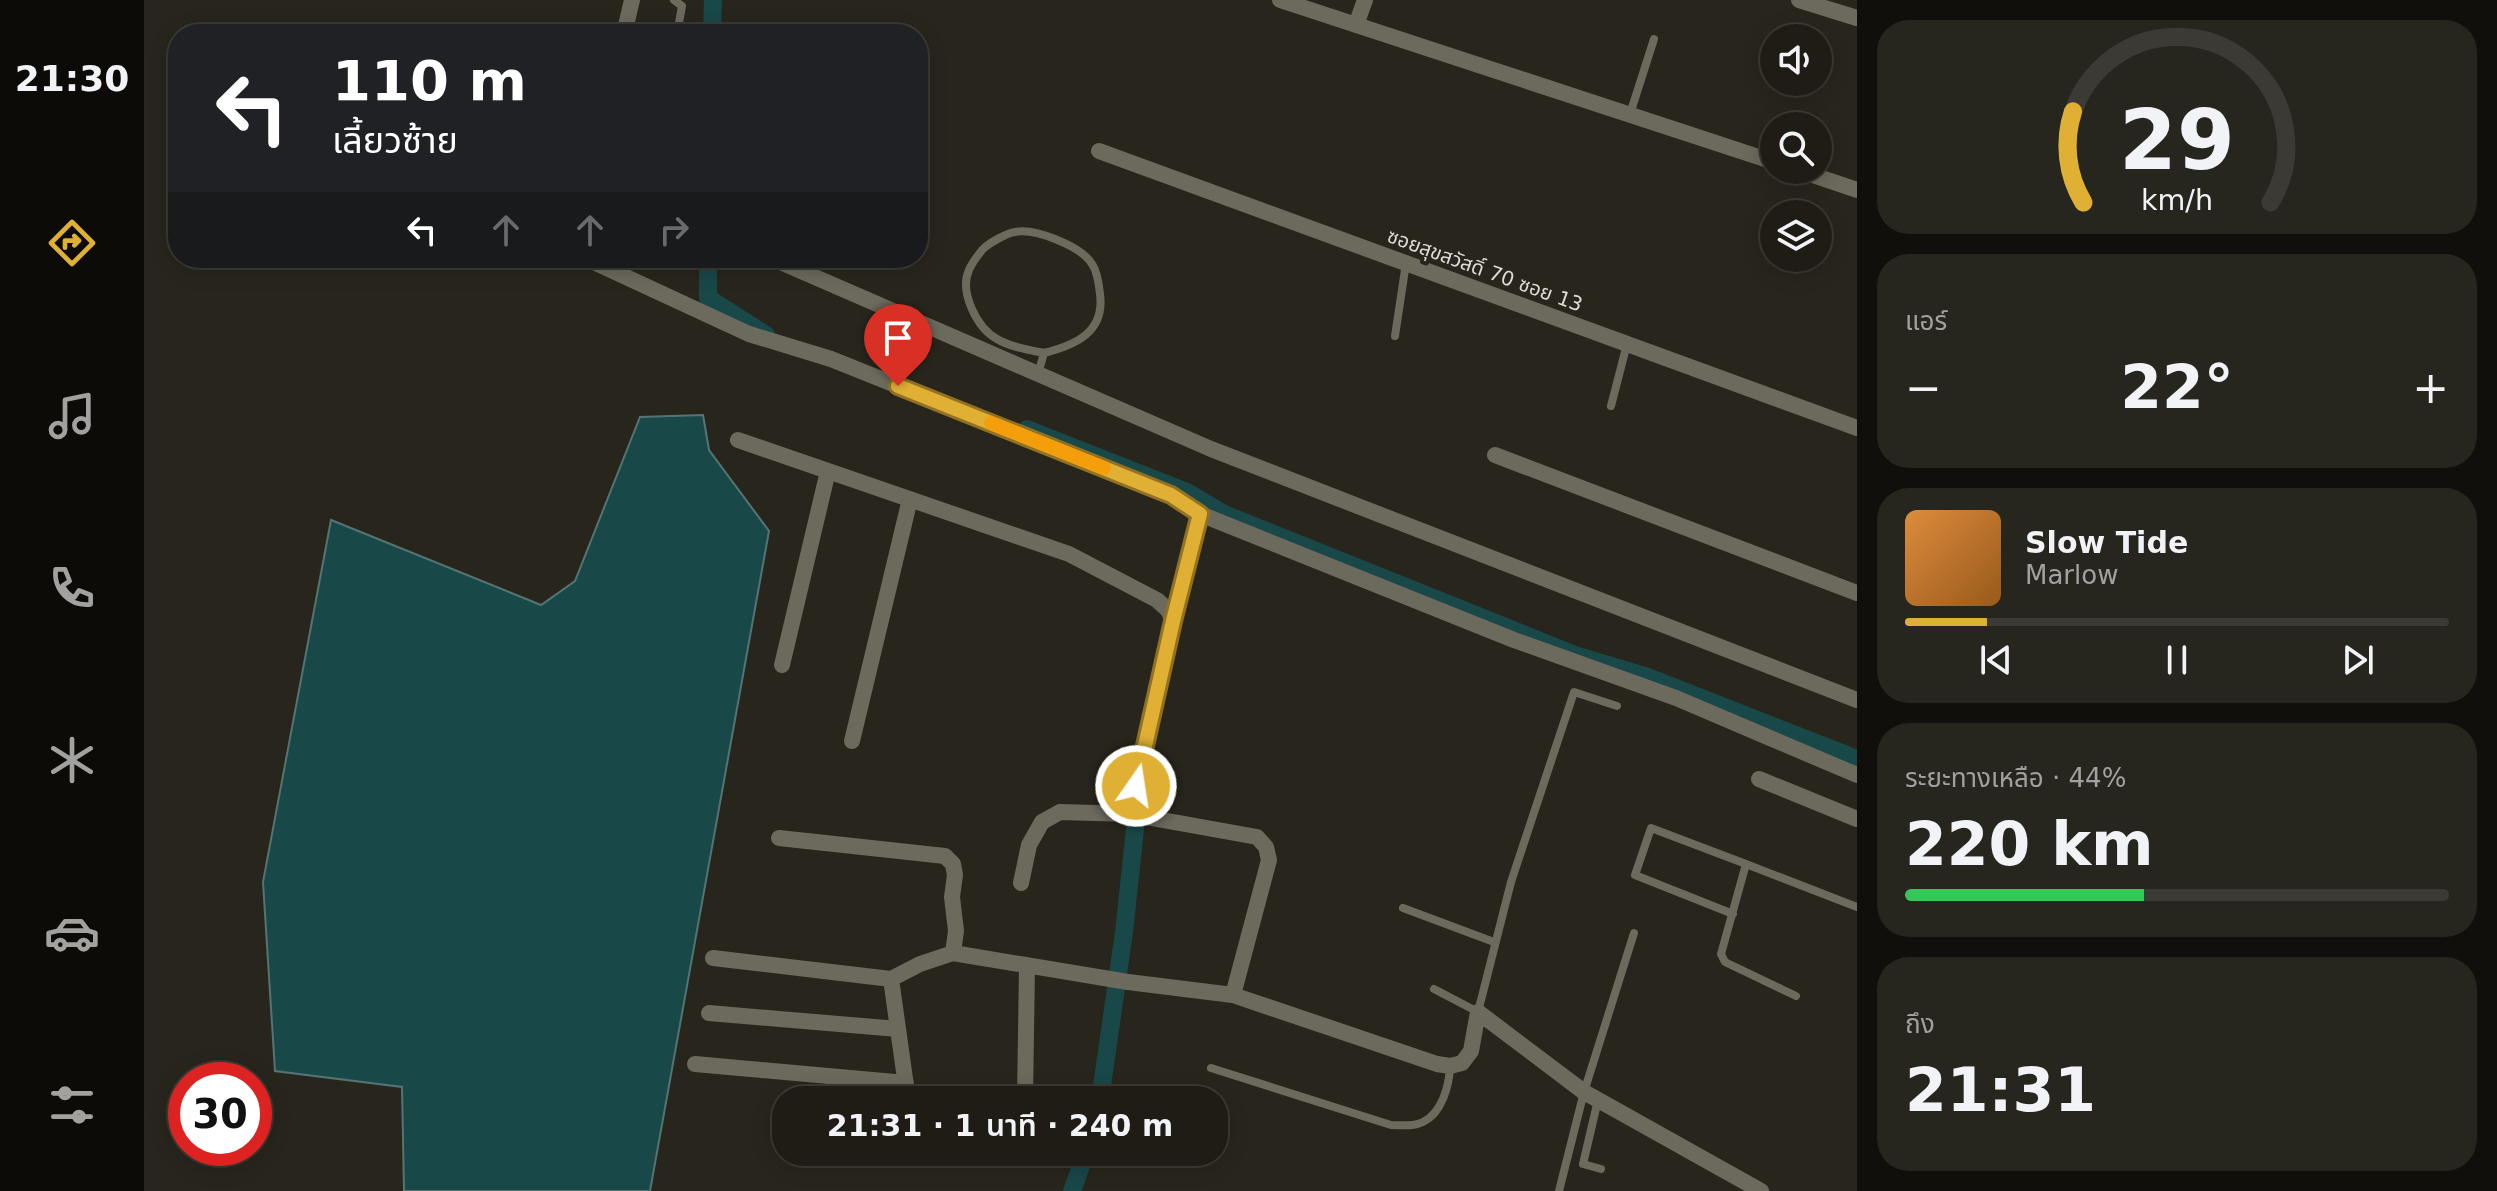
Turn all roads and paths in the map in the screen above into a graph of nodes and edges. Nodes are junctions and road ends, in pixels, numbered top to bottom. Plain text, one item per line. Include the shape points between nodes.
1 (632, 0) edge
2 (674, 0) edge
3 (1280, 0) edge
4 (1365, 0) edge
5 (1799, 0) edge
6 (1857, 18) edge
7 (626, 24) edge
8 (679, 24) edge
9 (1356, 25) junction
10 (1654, 39) dead end
11 (1630, 115) junction
12 (1099, 151) dead end
13 (1760, 157) edge
14 (1832, 182) edge
15 (1857, 190) edge
16 (1406, 263) junction
17 (607, 268) edge
18 (794, 268) edge
19 (1395, 336) dead end
20 (1627, 344) junction
21 (1044, 353) junction
22 (1038, 374) junction
23 (1611, 406) dead end
24 (1857, 428) edge
25 (738, 440) dead end
26 (1495, 455) dead end
27 (828, 471) junction
28 (910, 499) junction
29 (1200, 514) junction
30 (1857, 593) edge
31 (1173, 621) junction
32 (782, 665) dead end
33 (1857, 700) edge
34 (1617, 706) dead end
35 (852, 741) dead end
36 (1857, 775) edge
37 (1759, 779) dead end
38 (1129, 814) junction
39 (1857, 819) edge
40 (779, 838) dead end
41 (1746, 864) junction
42 (1021, 883) dead end
43 (1857, 907) edge
44 (1403, 908) dead end
45 (1733, 914) junction
46 (1634, 933) dead end
47 (1494, 942) junction
48 (953, 953) junction
49 (713, 958) dead end
50 (1027, 965) junction
51 (891, 979) junction
52 (1434, 989) dead end
53 (1233, 995) junction
54 (1796, 996) dead end
55 (1478, 1012) junction
56 (709, 1013) dead end
57 (898, 1029) junction
58 (695, 1064) dead end
59 (1450, 1066) junction
60 (1211, 1068) dead end
61 (862, 1086) edge
62 (906, 1086) edge
63 (1025, 1086) edge
64 (1591, 1096) junction
65 (1601, 1169) dead end
66 (1559, 1191) edge
67 (1761, 1191) edge

1 - 7 street
2 - 8 lane via 682,6
3 - 9 street
4 - 9 street
5 - 6 street
9 - 11 street
10 - 11 lane
11 - 13 street
12 - 16 street, ซอยสุขสวัสดิ์ 70 ซอย 13
14 - 15 street
16 - 19 lane
16 - 20 street, ซอยสุขสวัสดิ์ 70 ซอย 13
17 - 29 street via 749,334 859,370 1171,495
18 - 22 street
20 - 23 lane
20 - 24 street, ซอยสุขสวัสดิ์ 70 ซอย 13
21 - 21 lane via 1076,342 1093,329 1102,310 1099,289 1092,264 1076,249 1047,236 1015,232 985,247 968,272 968,296 981,326 997,340
21 - 22 lane
22 - 33 street via 1211,449
25 - 27 street
26 - 30 street
27 - 28 street
27 - 32 street
28 - 31 street via 1069,554 1157,600
28 - 35 street
29 - 31 street
29 - 36 street via 1514,640 1676,698
31 - 38 street
34 - 47 lane via 1574,692
37 - 39 street
38 - 42 street via 1060,812 1042,822 1029,845
38 - 53 street via 1257,837 1266,847 1269,860
40 - 48 street via 945,856 955,875
41 - 43 lane
41 - 45 lane
41 - 45 lane via 1651,828 1635,875
44 - 47 lane
45 - 54 lane via 1721,954 1725,962
46 - 64 lane
47 - 55 lane
48 - 50 street
48 - 51 street
49 - 51 street
50 - 53 street
50 - 63 street
51 - 57 street
52 - 55 lane
53 - 59 street
55 - 59 street via 1471,1051 1462,1063
55 - 64 street
56 - 57 street
57 - 62 street
58 - 61 street
59 - 60 lane via 1438,1108 1425,1121 1411,1125 1391,1125
64 - 65 lane via 1583,1164
64 - 66 lane
64 - 67 street

